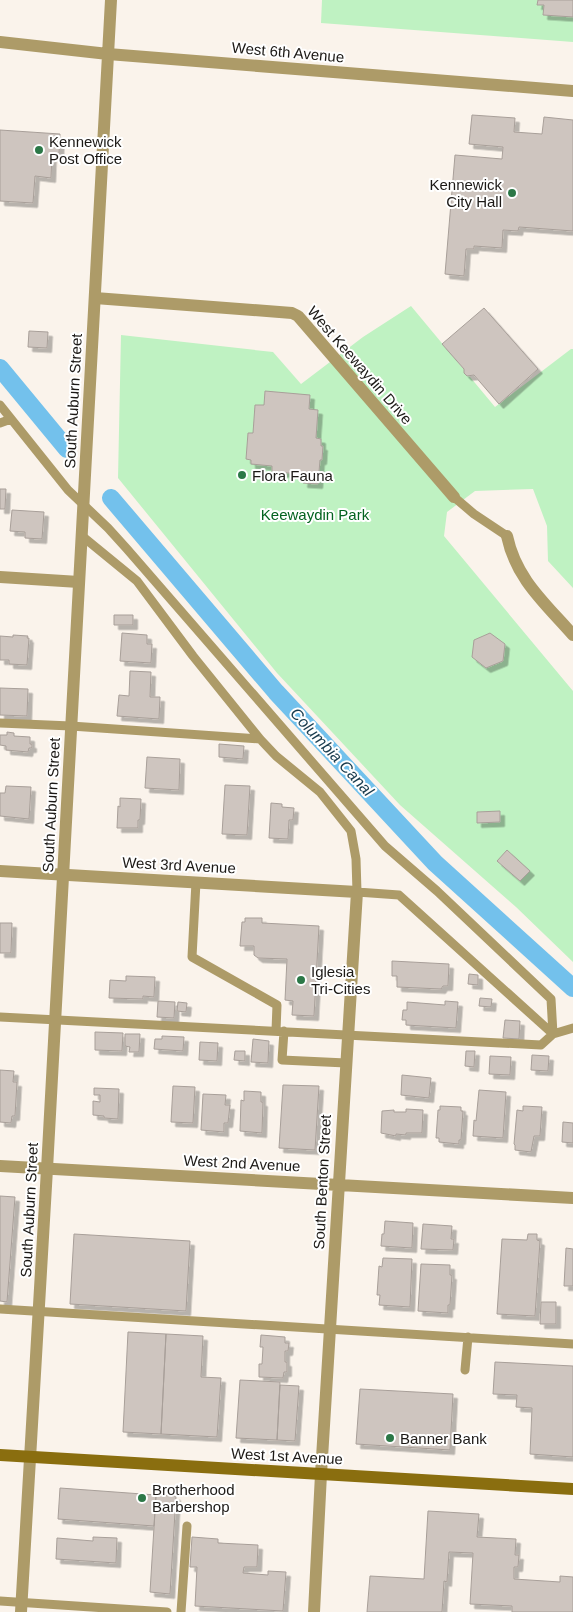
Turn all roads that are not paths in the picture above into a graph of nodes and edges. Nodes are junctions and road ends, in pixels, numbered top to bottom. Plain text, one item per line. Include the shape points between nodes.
1 (112, 0) edge
2 (0, 42) edge
3 (108, 54) junction
4 (573, 90) edge
5 (95, 298) junction
6 (0, 405) edge
7 (11, 418) junction
8 (0, 422) edge
9 (454, 497) joint
10 (84, 505) junction
11 (82, 536) junction
12 (507, 536) joint
13 (0, 577) edge
14 (80, 582) junction
15 (573, 635) edge
16 (0, 723) edge
17 (72, 726) junction
18 (260, 739) junction
19 (0, 871) edge
20 (63, 874) junction
21 (196, 882) junction
22 (357, 892) junction
23 (0, 1018) edge
24 (55, 1021) junction
25 (573, 1028) edge
26 (280, 1031) junction
27 (348, 1034) junction
28 (553, 1034) junction
29 (346, 1063) junction
30 (0, 1166) edge
31 (48, 1169) junction
32 (338, 1185) junction
33 (573, 1198) edge
34 (0, 1309) edge
35 (39, 1311) junction
36 (330, 1329) junction
37 (468, 1337) junction
38 (573, 1344) edge
39 (465, 1370) dead end
40 (0, 1455) edge
41 (30, 1457) junction
42 (321, 1474) junction
43 (573, 1489) edge
44 (187, 1526) dead end
45 (0, 1601) edge
46 (21, 1607) edge
47 (167, 1612) edge
48 (181, 1612) edge
49 (314, 1612) edge

1 - 3 street, South Auburn Street
2 - 3 street, West 6th Avenue
3 - 4 street, West 6th Avenue
3 - 5 street, South Auburn Street
5 - 9 street, West Keewaydin Drive via 298,316
5 - 10 street, South Auburn Street
6 - 7 lane
7 - 8 lane
7 - 10 lane via 68,490
9 - 12 lane
10 - 11 street, South Auburn Street
10 - 28 lane via 127,549 385,846 550,999
11 - 14 street, South Auburn Street
11 - 18 lane via 137,581
12 - 15 street via 517,568
13 - 14 street
14 - 17 street, South Auburn Street
16 - 17 lane
17 - 18 lane
17 - 20 street, South Auburn Street
18 - 22 lane via 320,792 351,831
19 - 20 street, West 3rd Avenue
20 - 21 street, West 3rd Avenue
20 - 24 street, South Auburn Street
21 - 22 street, West 3rd Avenue
21 - 26 lane via 192,957 277,1005
22 - 27 street, South Benton Street
22 - 28 lane via 399,895
23 - 24 lane
24 - 26 lane
24 - 31 street, South Auburn Street
25 - 28 lane
26 - 27 lane
26 - 29 lane via 282,1060
27 - 28 lane via 541,1045
27 - 29 street, South Benton Street
29 - 32 street, South Benton Street
30 - 31 street, West 2nd Avenue
31 - 32 street, West 2nd Avenue
31 - 35 street, South Auburn Street
32 - 33 street, West 2nd Avenue
32 - 36 street, South Benton Street
34 - 35 lane
35 - 36 lane
35 - 41 street, South Auburn Street
36 - 37 lane
36 - 42 street, South Benton Street
37 - 38 lane
37 - 39 lane
40 - 41 main road, West 1st Avenue
41 - 42 main road, West 1st Avenue
41 - 46 street, South Auburn Street
42 - 43 main road, West 1st Avenue
42 - 49 street, South Benton Street
44 - 48 lane
45 - 46 lane
46 - 47 lane

